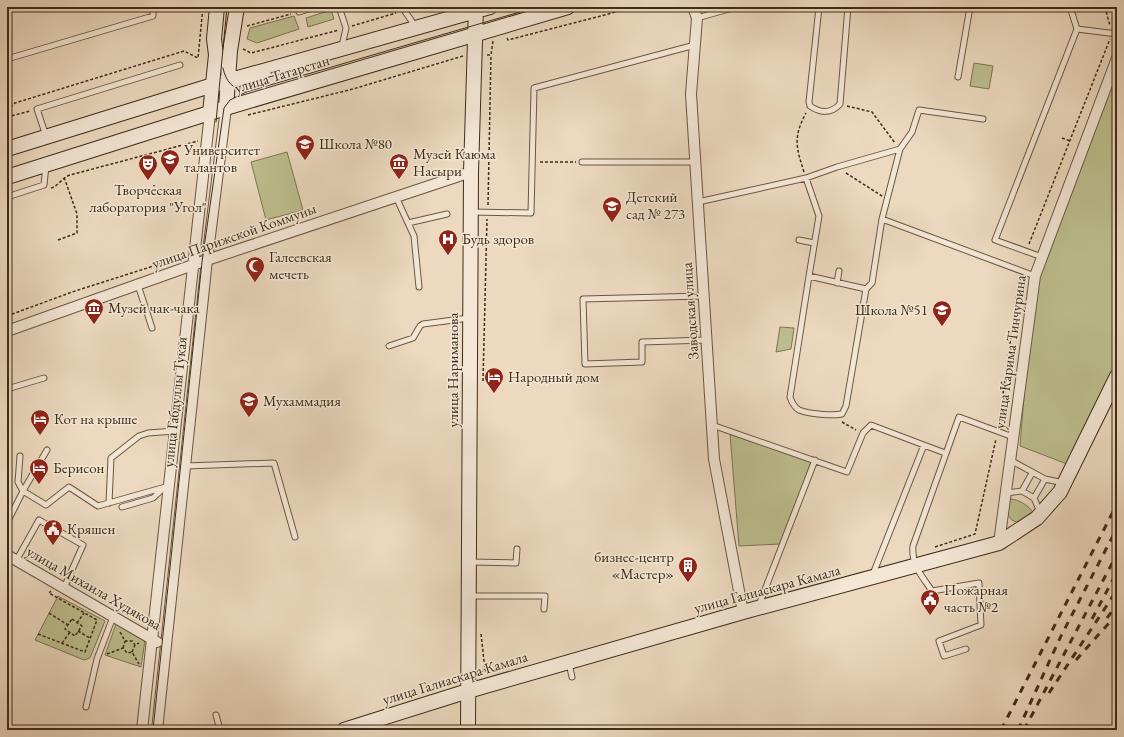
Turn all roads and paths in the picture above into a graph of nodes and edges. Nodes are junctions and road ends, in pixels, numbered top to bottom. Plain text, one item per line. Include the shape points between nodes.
1 (153, 7) edge
2 (203, 7) edge
3 (217, 7) edge
4 (237, 7) edge
5 (314, 7) edge
6 (339, 7) edge
7 (416, 7) edge
8 (509, 7) edge
9 (568, 7) edge
10 (635, 7) edge
11 (693, 7) edge
12 (736, 7) edge
13 (819, 7) edge
14 (848, 7) edge
15 (970, 7) edge
16 (1070, 7) edge
17 (298, 9) edge
18 (403, 9) edge
19 (476, 9) edge
20 (493, 9) edge
21 (697, 18) junction
22 (244, 26) dead end
23 (346, 28) junction
24 (417, 28) junction
25 (1076, 29) junction
26 (476, 34) junction
27 (1117, 34) edge
28 (506, 36) dead end
29 (493, 38) dead end
30 (695, 45) junction
31 (242, 48) dead end
32 (341, 49) junction
33 (469, 55) junction
34 (491, 55) junction
35 (1117, 58) edge
36 (7, 59) edge
37 (463, 63) dead end
38 (180, 65) dead end
39 (958, 77) dead end
40 (228, 82) junction
41 (213, 85) junction
42 (323, 96) junction
43 (324, 100) dead end
44 (840, 104) junction
45 (810, 106) junction
46 (226, 108) junction
47 (37, 109) junction
48 (7, 111) edge
49 (210, 113) junction
50 (248, 115) dead end
51 (7, 117) edge
52 (983, 119) dead end
53 (47, 137) junction
54 (1062, 138) dead end
55 (201, 141) dead end
56 (1070, 141) dead end
57 (7, 149) edge
58 (900, 149) junction
59 (532, 162) junction
60 (582, 162) joint
61 (696, 162) junction
62 (46, 164) junction
63 (837, 167) junction
64 (471, 172) junction
65 (7, 177) edge
66 (64, 178) junction
67 (806, 178) junction
68 (154, 185) dead end
69 (48, 189) dead end
70 (148, 192) dead end
71 (7, 197) edge
72 (396, 197) junction
73 (886, 199) junction
74 (698, 202) junction
75 (471, 212) junction
76 (487, 212) junction
77 (446, 214) dead end
78 (882, 219) junction
79 (408, 223) junction
80 (58, 240) dead end
81 (799, 240) dead end
82 (814, 243) junction
83 (189, 255) dead end
84 (1042, 257) junction
85 (207, 260) junction
86 (193, 265) junction
87 (839, 271) dead end
88 (809, 276) junction
89 (1035, 276) junction
90 (837, 283) junction
91 (138, 285) junction
92 (419, 287) dead end
93 (866, 289) junction
94 (704, 296) junction
95 (7, 316) edge
96 (470, 318) junction
97 (152, 328) dead end
98 (7, 330) edge
99 (706, 340) junction
100 (389, 346) dead end
101 (1117, 376) edge
102 (44, 378) dead end
103 (482, 387) dead end
104 (7, 389) edge
105 (834, 416) junction
106 (712, 425) junction
107 (175, 431) junction
108 (863, 433) junction
109 (1013, 437) junction
110 (924, 445) junction
111 (47, 450) dead end
112 (945, 453) junction
113 (20, 456) dead end
114 (815, 460) junction
115 (1010, 460) junction
116 (185, 466) junction
117 (1032, 473) junction
118 (1045, 479) junction
119 (1065, 483) junction
120 (167, 486) junction
121 (22, 491) junction
122 (1022, 491) junction
123 (1006, 493) junction
124 (1034, 498) junction
125 (109, 503) junction
126 (122, 508) dead end
127 (1041, 514) junction
128 (7, 523) edge
129 (294, 536) dead end
130 (999, 543) junction
131 (517, 549) dead end
132 (7, 555) edge
133 (16, 560) junction
134 (469, 562) junction
135 (915, 566) junction
136 (872, 577) junction
137 (59, 586) junction
138 (469, 596) junction
139 (752, 608) junction
140 (544, 609) dead end
141 (50, 613) dead end
142 (84, 613) junction
143 (113, 618) junction
144 (77, 622) junction
145 (68, 625) junction
146 (78, 631) junction
147 (70, 632) junction
148 (481, 633) dead end
149 (38, 634) dead end
150 (90, 639) junction
151 (125, 641) dead end
152 (153, 641) junction
153 (140, 642) dead end
154 (62, 643) junction
155 (166, 644) junction
156 (123, 648) junction
157 (966, 649) dead end
158 (132, 652) junction
159 (105, 655) dead end
160 (568, 662) junction
161 (142, 667) dead end
162 (485, 670) dead end
163 (572, 677) dead end
164 (468, 691) junction
165 (86, 707) dead end
166 (216, 715) dead end
167 (370, 726) edge
168 (107, 730) edge
169 (112, 730) edge
170 (142, 730) edge
171 (157, 730) edge
172 (220, 730) edge
173 (344, 730) edge
174 (468, 730) edge

1 - 36 lane via 152,16
2 - 48 path via 198,58 184,51 15,103
3 - 41 main road, улица Габдуллы Тукая
4 - 40 main road, улица Габдуллы Тукая
5 - 17 lane
6 - 23 lane
7 - 18 path
8 - 20 path
9 - 26 main road, улица Татарстан
10 - 28 path via 508,40
11 - 21 street, Заводская улица
12 - 21 lane
13 - 45 lane
14 - 44 lane
15 - 39 lane
16 - 25 lane
17 - 22 path
18 - 23 path
18 - 24 lane
19 - 20 main road, улица Татарстан
19 - 24 main road, улица Татарстан
19 - 26 main road, улица Нариманова
21 - 30 street, Заводская улица
23 - 31 path via 251,53
23 - 32 lane
24 - 32 main road, улица Татарстан
25 - 27 lane
25 - 84 lane via 995,240
26 - 33 main road, улица Нариманова
26 - 46 main road, улица Татарстан
29 - 34 path
30 - 59 lane via 534,88
30 - 61 street, Заводская улица via 691,94
32 - 40 main road, улица Татарстан
33 - 34 path
33 - 37 path
33 - 42 path
33 - 64 main road, улица Нариманова
34 - 76 path
35 - 84 street, улица Карима Тинчурина
38 - 47 lane
40 - 41 main road, улица Татарстан
40 - 46 main road, улица Габдуллы Тукая
41 - 49 main road, улица Габдуллы Тукая
41 - 53 main road, улица Татарстан
42 - 43 path
42 - 50 path
44 - 45 lane via 836,109 828,111 817,111
44 - 58 path via 872,112
45 - 67 path via 796,135 796,149
46 - 49 main road, улица Татарстан
46 - 85 street, улица Габдуллы Тукая
47 - 51 path
47 - 53 lane
49 - 62 main road, улица Татарстан
49 - 86 street, улица Габдуллы Тукая
52 - 58 lane via 920,110 912,132
53 - 57 main road, улица Татарстан
54 - 56 path
55 - 66 path
58 - 63 lane
58 - 73 lane
59 - 60 path
59 - 76 lane via 531,213
60 - 61 lane
61 - 74 street, Заводская улица
62 - 65 main road, улица Татарстан
62 - 71 lane via 44,185
63 - 67 lane
63 - 73 path
64 - 72 street, улица Парижской Коммуны
64 - 75 main road, улица Нариманова
66 - 69 path via 55,187
66 - 80 path via 77,214 77,234
67 - 74 lane
67 - 82 lane via 819,216
68 - 70 path via 154,190
72 - 79 lane
72 - 85 street, улица Парижской Коммуны
73 - 78 lane
74 - 94 street, Заводская улица
75 - 76 lane
75 - 96 main road, улица Нариманова
76 - 103 path
77 - 79 lane
78 - 89 lane
78 - 93 lane via 872,283
79 - 92 lane via 414,236
81 - 82 lane
82 - 88 lane
83 - 95 path via 72,292
84 - 89 street, улица Карима Тинчурина
85 - 86 street, улица Парижской Коммуны
85 - 116 street, улица Габдуллы Тукая
86 - 91 street, улица Парижской Коммуны
86 - 107 street, улица Габдуллы Тукая
87 - 90 lane
88 - 90 lane
88 - 105 lane via 790,397 792,404 799,410
89 - 109 street, улица Карима Тинчурина
90 - 93 lane
91 - 97 lane
91 - 98 street, улица Парижской Коммуны
93 - 105 lane via 846,406 842,414
94 - 99 street, Заводская улица
94 - 99 lane via 583,298 585,364 642,362 642,342
96 - 100 lane via 423,324 413,338
96 - 134 main road, улица Нариманова
99 - 106 street, Заводская улица
101 - 119 main road, улица Галиаскара Камала
102 - 104 lane
105 - 108 path via 847,426
106 - 114 lane
106 - 139 street, Заводская улица via 714,459
107 - 120 street, улица Габдуллы Тукая
107 - 125 lane via 139,436 110,458
108 - 110 lane via 871,425
108 - 114 lane via 848,472
109 - 112 lane via 959,417
109 - 115 street, улица Карима Тинчурина
110 - 112 lane
110 - 136 lane
111 - 121 lane
112 - 135 lane via 913,546
113 - 121 lane via 18,482
114 - 139 lane
115 - 117 lane
115 - 123 street, улица Карима Тинчурина
116 - 129 lane via 274,463
116 - 155 street, улица Габдуллы Тукая
117 - 118 lane
117 - 122 lane
118 - 119 lane
118 - 124 lane
119 - 127 main road, улица Галиаскара Камала
120 - 125 lane
120 - 126 lane via 153,498
120 - 152 street, улица Габдуллы Тукая
121 - 125 lane via 46,505 69,488 98,506
121 - 128 lane
122 - 123 lane
122 - 124 lane
123 - 130 street, улица Карима Тинчурина
124 - 127 lane
127 - 130 main road, улица Галиаскара Камала
130 - 135 main road, улица Галиаскара Камала
131 - 134 lane via 516,563
132 - 133 street, улица Михаила Худякова
133 - 137 street, улица Михаила Худякова
133 - 137 lane via 40,520 83,545
134 - 138 main road, улица Нариманова
135 - 136 main road, улица Галиаскара Камала
135 - 157 lane via 932,591 978,583 981,625 939,641 944,656
136 - 139 main road, улица Галиаскара Камала
137 - 142 path via 49,593
137 - 143 street, улица Михаила Худякова
138 - 140 lane via 545,596
138 - 164 main road, улица Нариманова
139 - 160 main road, улица Галиаскара Камала
141 - 145 path
142 - 144 path
142 - 150 path via 97,620
143 - 152 street, улица Михаила Худякова
143 - 165 lane via 97,660
144 - 145 path via 72,619
144 - 146 path via 82,626
145 - 147 path via 65,629
146 - 147 path via 75,636
146 - 150 path
147 - 154 path
148 - 162 path
149 - 154 path
150 - 154 path via 85,652
151 - 156 path
152 - 155 street, улица Михаила Худякова
152 - 170 street, улица Габдуллы Тукая
153 - 158 path via 135,645
155 - 171 street, улица Габдуллы Тукая
156 - 158 path via 127,653
156 - 159 path
158 - 161 path
160 - 163 lane
160 - 164 main road, улица Галиаскара Камала
164 - 167 main road, улица Галиаскара Камала
164 - 174 main road, улица Нариманова
166 - 172 lane
167 - 173 main road, улица Галиаскара Камала
168 - 169 lane

